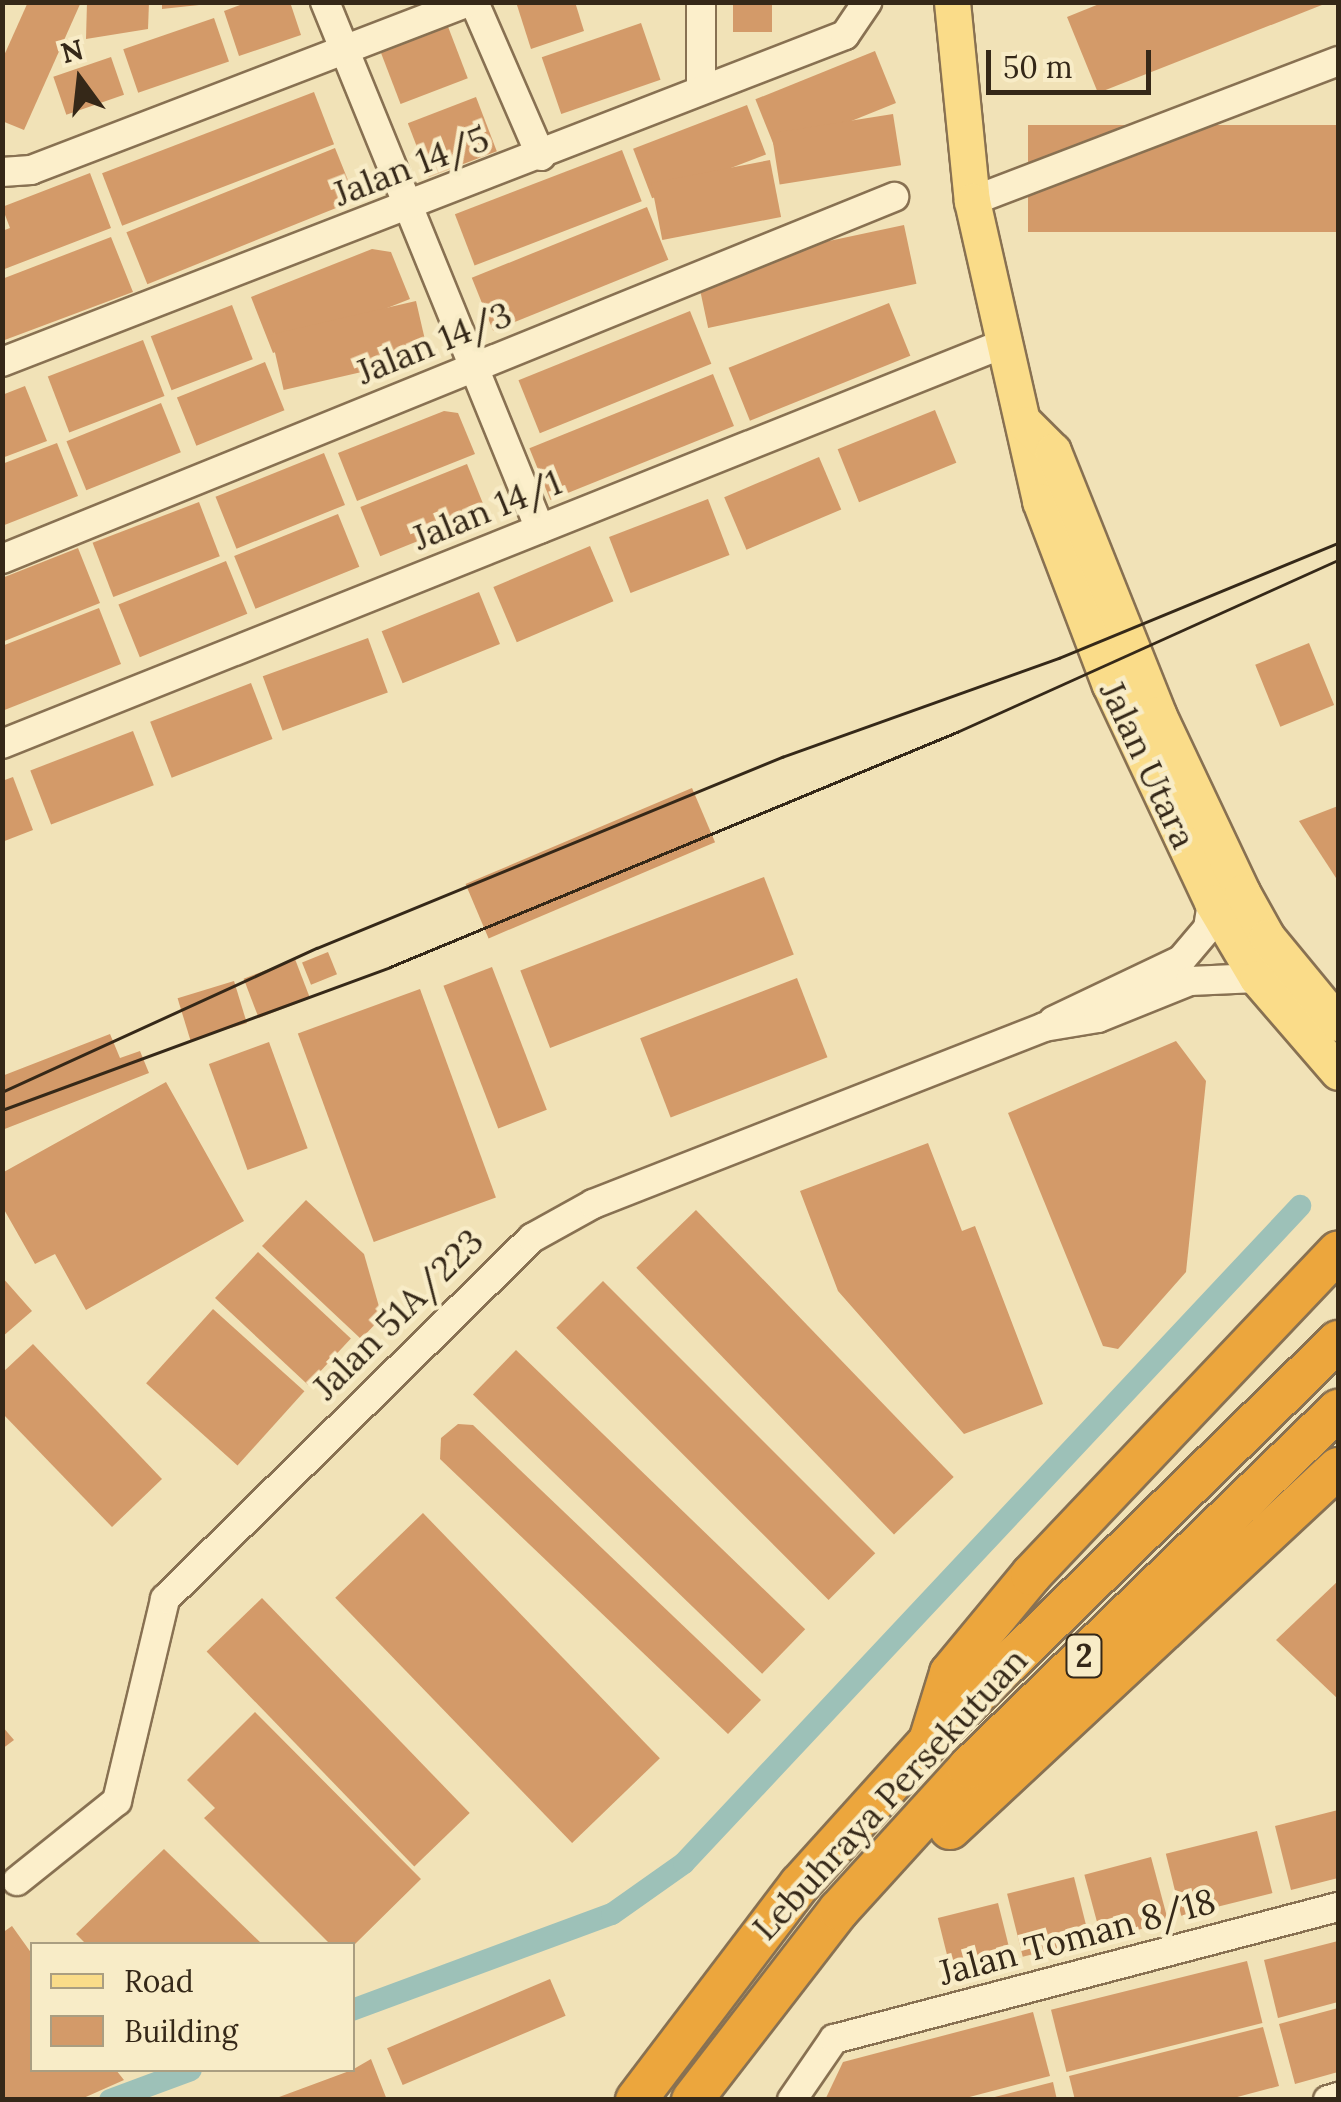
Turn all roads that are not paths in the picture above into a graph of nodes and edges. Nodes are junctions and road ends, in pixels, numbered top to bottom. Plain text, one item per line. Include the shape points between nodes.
1 (326, 2) edge
2 (471, 2) edge
3 (701, 2) edge
4 (867, 2) edge
5 (952, 2) edge
6 (346, 51) junction
7 (1338, 60) edge
8 (701, 88) junction
9 (540, 156) junction
10 (2, 172) edge
11 (894, 197) dead end
12 (972, 202) junction
13 (406, 208) junction
14 (1000, 346) junction
15 (2, 362) edge
16 (471, 369) junction
17 (1026, 424) junction
18 (540, 529) junction
19 (2, 559) edge
20 (2, 744) edge
21 (1212, 902) junction
22 (1257, 978) junction
23 (1338, 1022) edge
24 (1044, 1028) junction
25 (1338, 1072) edge
26 (1338, 1252) edge
27 (1338, 1341) edge
28 (1338, 1410) edge
29 (1338, 1468) edge
30 (929, 1741) junction
31 (17, 1881) dead end
32 (1338, 1907) edge
33 (838, 1910) junction
34 (1338, 2097) edge
35 (636, 2100) edge
36 (692, 2100) edge
37 (792, 2100) edge
38 (1328, 2100) edge

1 - 6 street
2 - 6 street
2 - 9 street
3 - 8 street
4 - 8 street, Jalan 14/5 via 845,35
5 - 12 main road, Jalan Utara
6 - 10 street via 32,170
6 - 13 street
7 - 12 street
8 - 9 street, Jalan 14/5
9 - 13 street, Jalan 14/5
11 - 16 street, Jalan 14/3
12 - 14 main road, Jalan Utara
13 - 15 street, Jalan 14/5
13 - 16 street
14 - 17 main road, Jalan Utara
14 - 18 street, Jalan 14/1
16 - 18 street
16 - 19 street, Jalan 14/3
17 - 21 main road, Jalan Utara via 1040,501 1110,685
17 - 23 main road, Jalan Utara via 1053,452 1158,714 1242,892 1267,937
18 - 20 street, Jalan 14/1
21 - 22 main road, Jalan Utara
21 - 24 street, Jalan 51A/223 via 1208,928 1181,960 1090,997
22 - 24 street, Jalan 51A/223 via 1190,981 1098,1018
22 - 25 main road, Jalan Utara
24 - 31 street, Jalan 51A/223 via 593,1204 508,1256 165,1599 117,1801
26 - 30 highway via 996,1617 950,1673
27 - 30 highway, Lebuhraya Persekutuan / 2
28 - 33 highway, Lebuhraya Persekutuan / 2 via 968,1768
29 - 33 highway via 986,1790 916,1866
30 - 35 highway, Lebuhraya Persekutuan / 2 via 800,1884
32 - 37 street, Jalan Toman 8/18 via 834,2039
33 - 36 highway, Lebuhraya Persekutuan / 2
34 - 38 street

